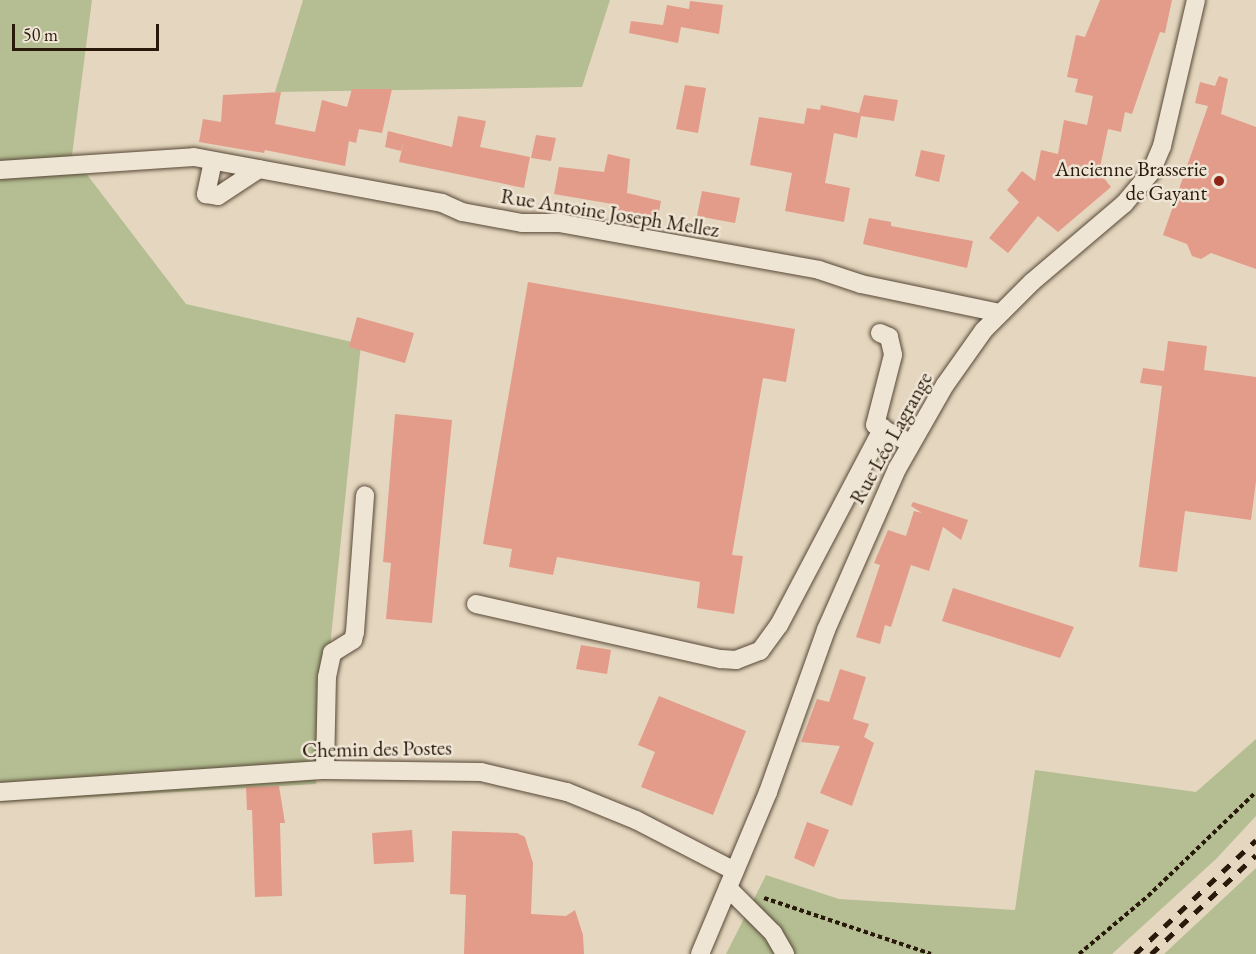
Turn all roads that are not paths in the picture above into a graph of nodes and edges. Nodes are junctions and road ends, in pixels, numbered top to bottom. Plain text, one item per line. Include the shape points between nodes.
1 (1196, 0) edge
2 (213, 161) junction
3 (259, 169) junction
4 (0, 170) edge
5 (1000, 313) junction
6 (880, 333) dead end
7 (883, 428) junction
8 (910, 443) junction
9 (365, 495) dead end
10 (476, 604) dead end
11 (325, 770) junction
12 (0, 792) edge
13 (735, 871) junction
14 (728, 888) junction
15 (700, 954) edge
16 (785, 954) edge

1 - 5 street, Rue Léo Lagrange via 1162,146 1151,172 1120,209
2 - 3 street, Rue Antoine Joseph Mellez
2 - 3 street via 206,194 218,196
2 - 4 street, Rue Antoine Joseph Mellez via 178,157
3 - 5 street, Rue Antoine Joseph Mellez via 442,203 462,212 522,224 559,224 819,270 861,284
5 - 8 street, Rue Léo Lagrange via 958,365
6 - 7 street via 889,337 893,355 875,425
7 - 8 street
7 - 10 street via 779,625 760,651 736,660 721,659
8 - 13 street, Rue Léo Lagrange via 826,630
9 - 11 street via 355,632 353,640 332,653 327,677
11 - 12 street, Chemin des Postes
11 - 13 street, Chemin des Postes via 440,769 526,780 636,820
13 - 14 street, Rue Léo Lagrange
14 - 15 street, Rue Léo Lagrange
14 - 16 street via 773,933

